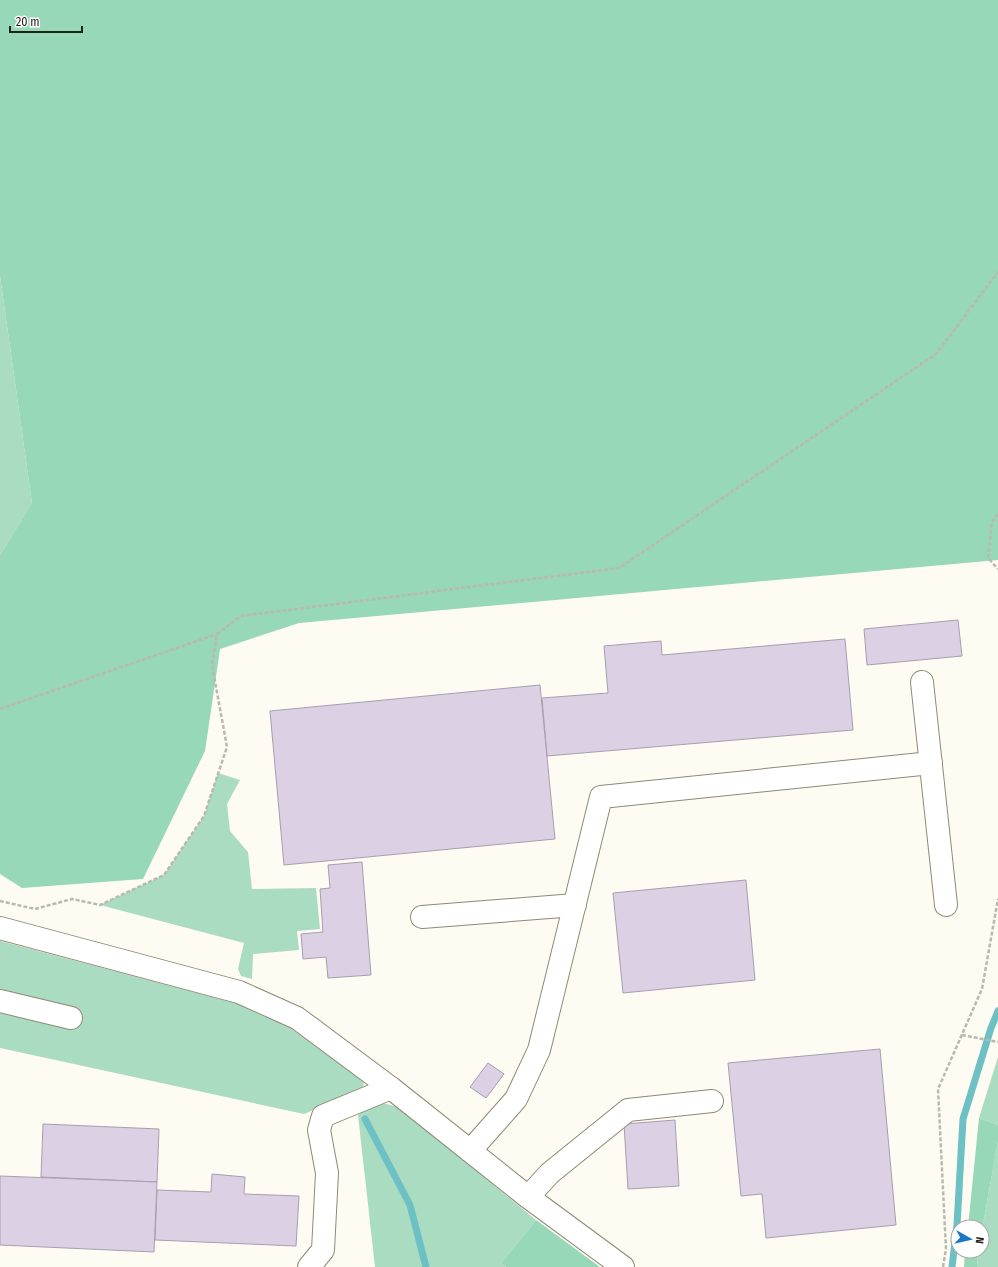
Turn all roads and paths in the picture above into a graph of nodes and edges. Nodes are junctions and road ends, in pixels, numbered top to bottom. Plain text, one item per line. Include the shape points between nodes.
1 (998, 272) edge
2 (998, 514) edge
3 (998, 569) edge
4 (217, 634) junction
5 (922, 682) dead end
6 (0, 709) edge
7 (931, 763) junction
8 (998, 898) edge
9 (0, 901) edge
10 (575, 905) junction
11 (946, 905) dead end
12 (422, 917) dead end
13 (0, 928) edge
14 (0, 1001) edge
15 (72, 1018) dead end
16 (962, 1035) junction
17 (998, 1042) edge
18 (392, 1088) junction
19 (712, 1101) dead end
20 (470, 1150) junction
21 (528, 1197) junction
22 (309, 1267) edge
23 (623, 1267) edge
24 (943, 1267) edge

1 - 4 path via 936,354 619,568 240,616
2 - 3 path via 992,522 988,558
4 - 6 path
4 - 9 path via 212,665 227,747 204,816 164,875 100,905 72,899 35,909
5 - 7 street
7 - 10 street via 602,797
7 - 11 street
8 - 16 path via 982,989
10 - 12 street
10 - 20 street via 539,1050 516,1099
13 - 18 street via 239,992 297,1018
14 - 15 street
16 - 17 path
16 - 24 path via 938,1089 946,1249
18 - 20 street
18 - 22 street via 323,1116 319,1130 327,1173 323,1250
19 - 21 street via 628,1110 550,1173
20 - 21 street
21 - 23 street

